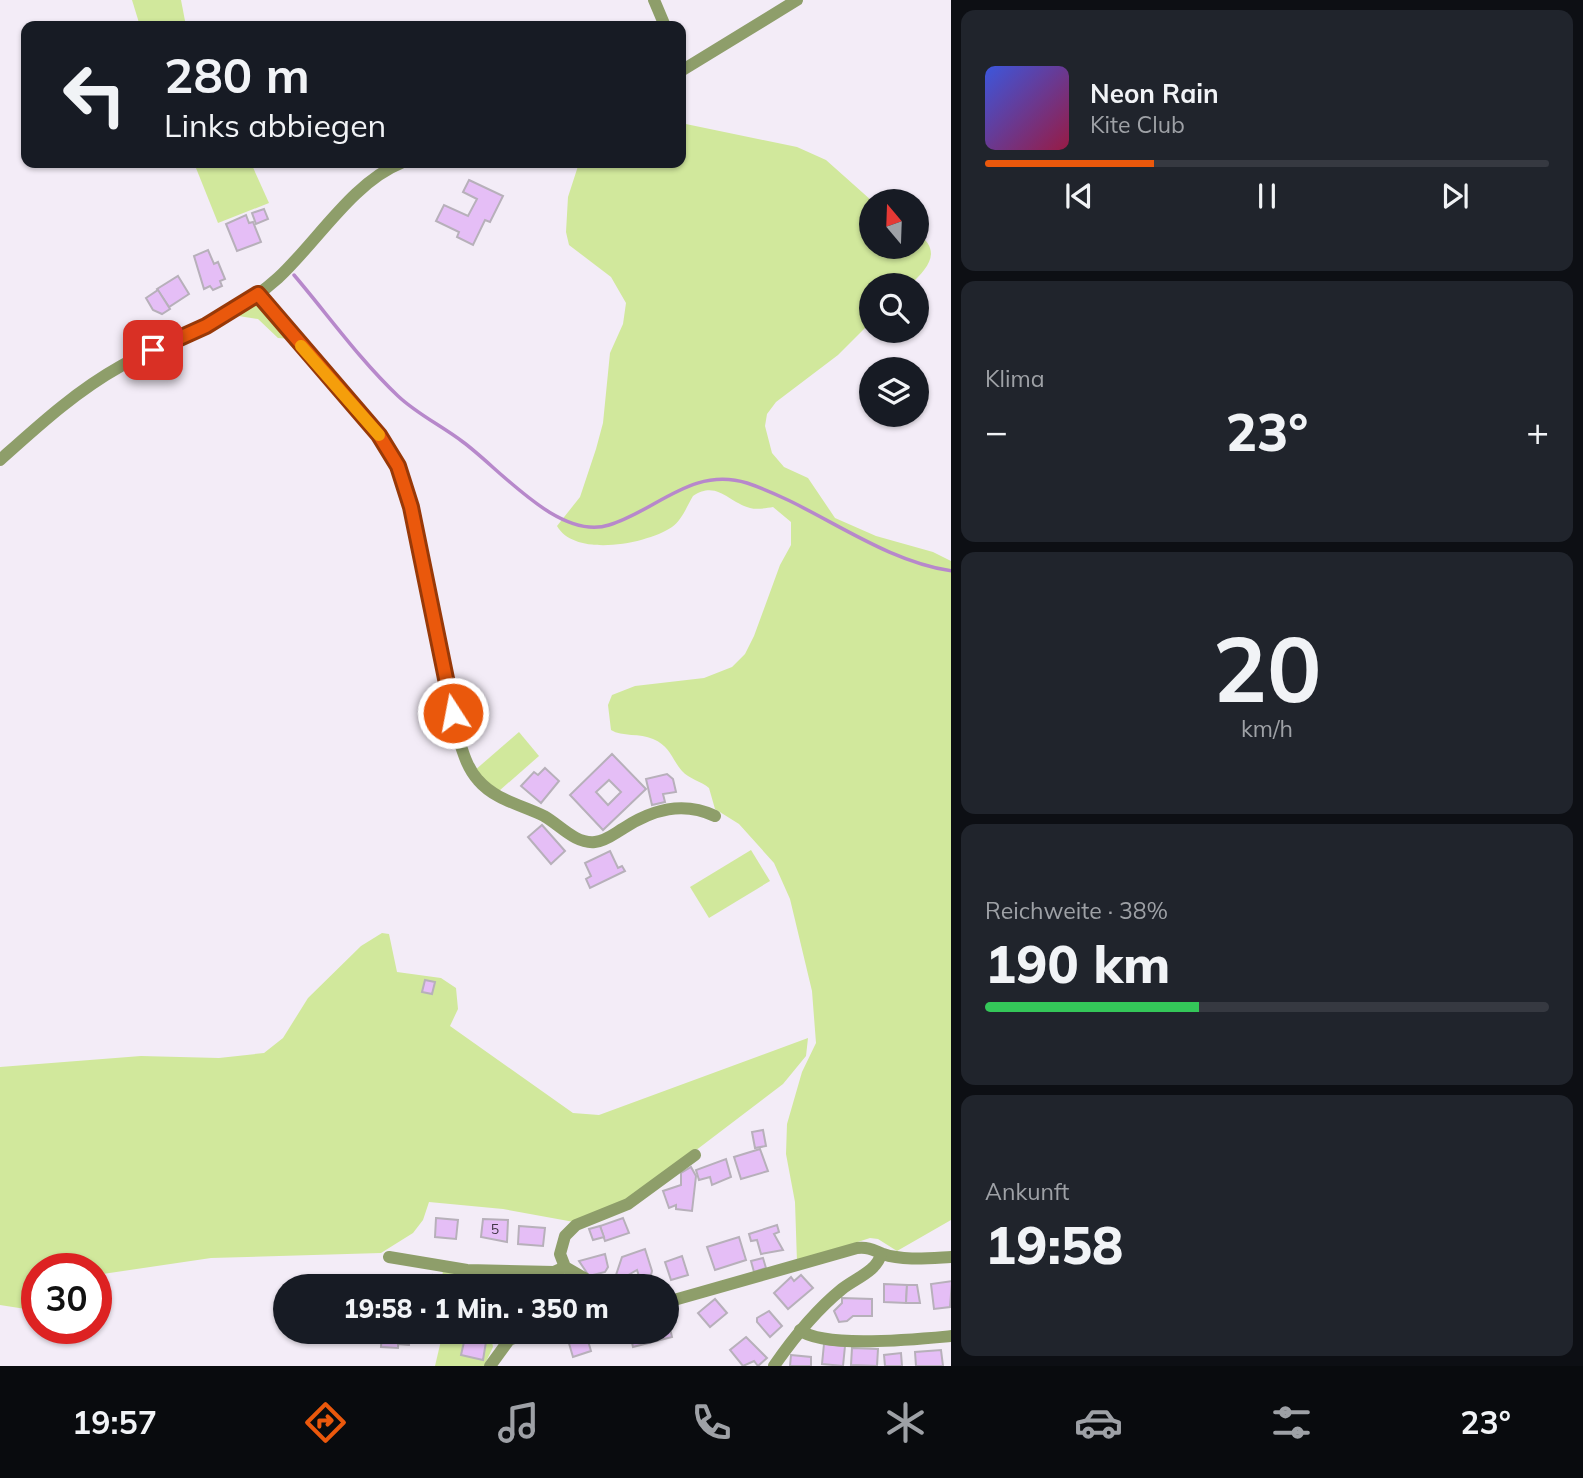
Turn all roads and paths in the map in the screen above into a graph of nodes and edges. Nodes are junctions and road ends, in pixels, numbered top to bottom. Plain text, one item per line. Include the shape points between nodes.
1 (654, 0) edge
2 (797, 0) edge
3 (663, 21) edge
4 (686, 64) edge
5 (393, 168) edge
6 (258, 294) junction
7 (0, 460) edge
8 (715, 816) dead end
9 (695, 1155) dead end
10 (881, 1254) junction
11 (389, 1257) dead end
12 (951, 1257) edge
13 (565, 1267) junction
14 (577, 1274) edge
15 (679, 1299) edge
16 (800, 1331) junction
17 (951, 1336) edge
18 (500, 1344) edge
19 (490, 1366) edge
20 (774, 1366) edge

1 - 3 street
2 - 4 street
5 - 6 street via 367,184
6 - 7 street via 99,380
6 - 8 street via 379,435 398,466 411,507 458,737 478,780 583,841 603,841 643,817 673,808
9 - 13 street via 628,1204 571,1228 560,1254
10 - 12 street
10 - 15 street via 871,1247 857,1248
10 - 16 street via 875,1267 844,1288
11 - 13 street via 467,1270 554,1272
13 - 14 street
16 - 17 street via 873,1341
16 - 20 street
18 - 19 street

